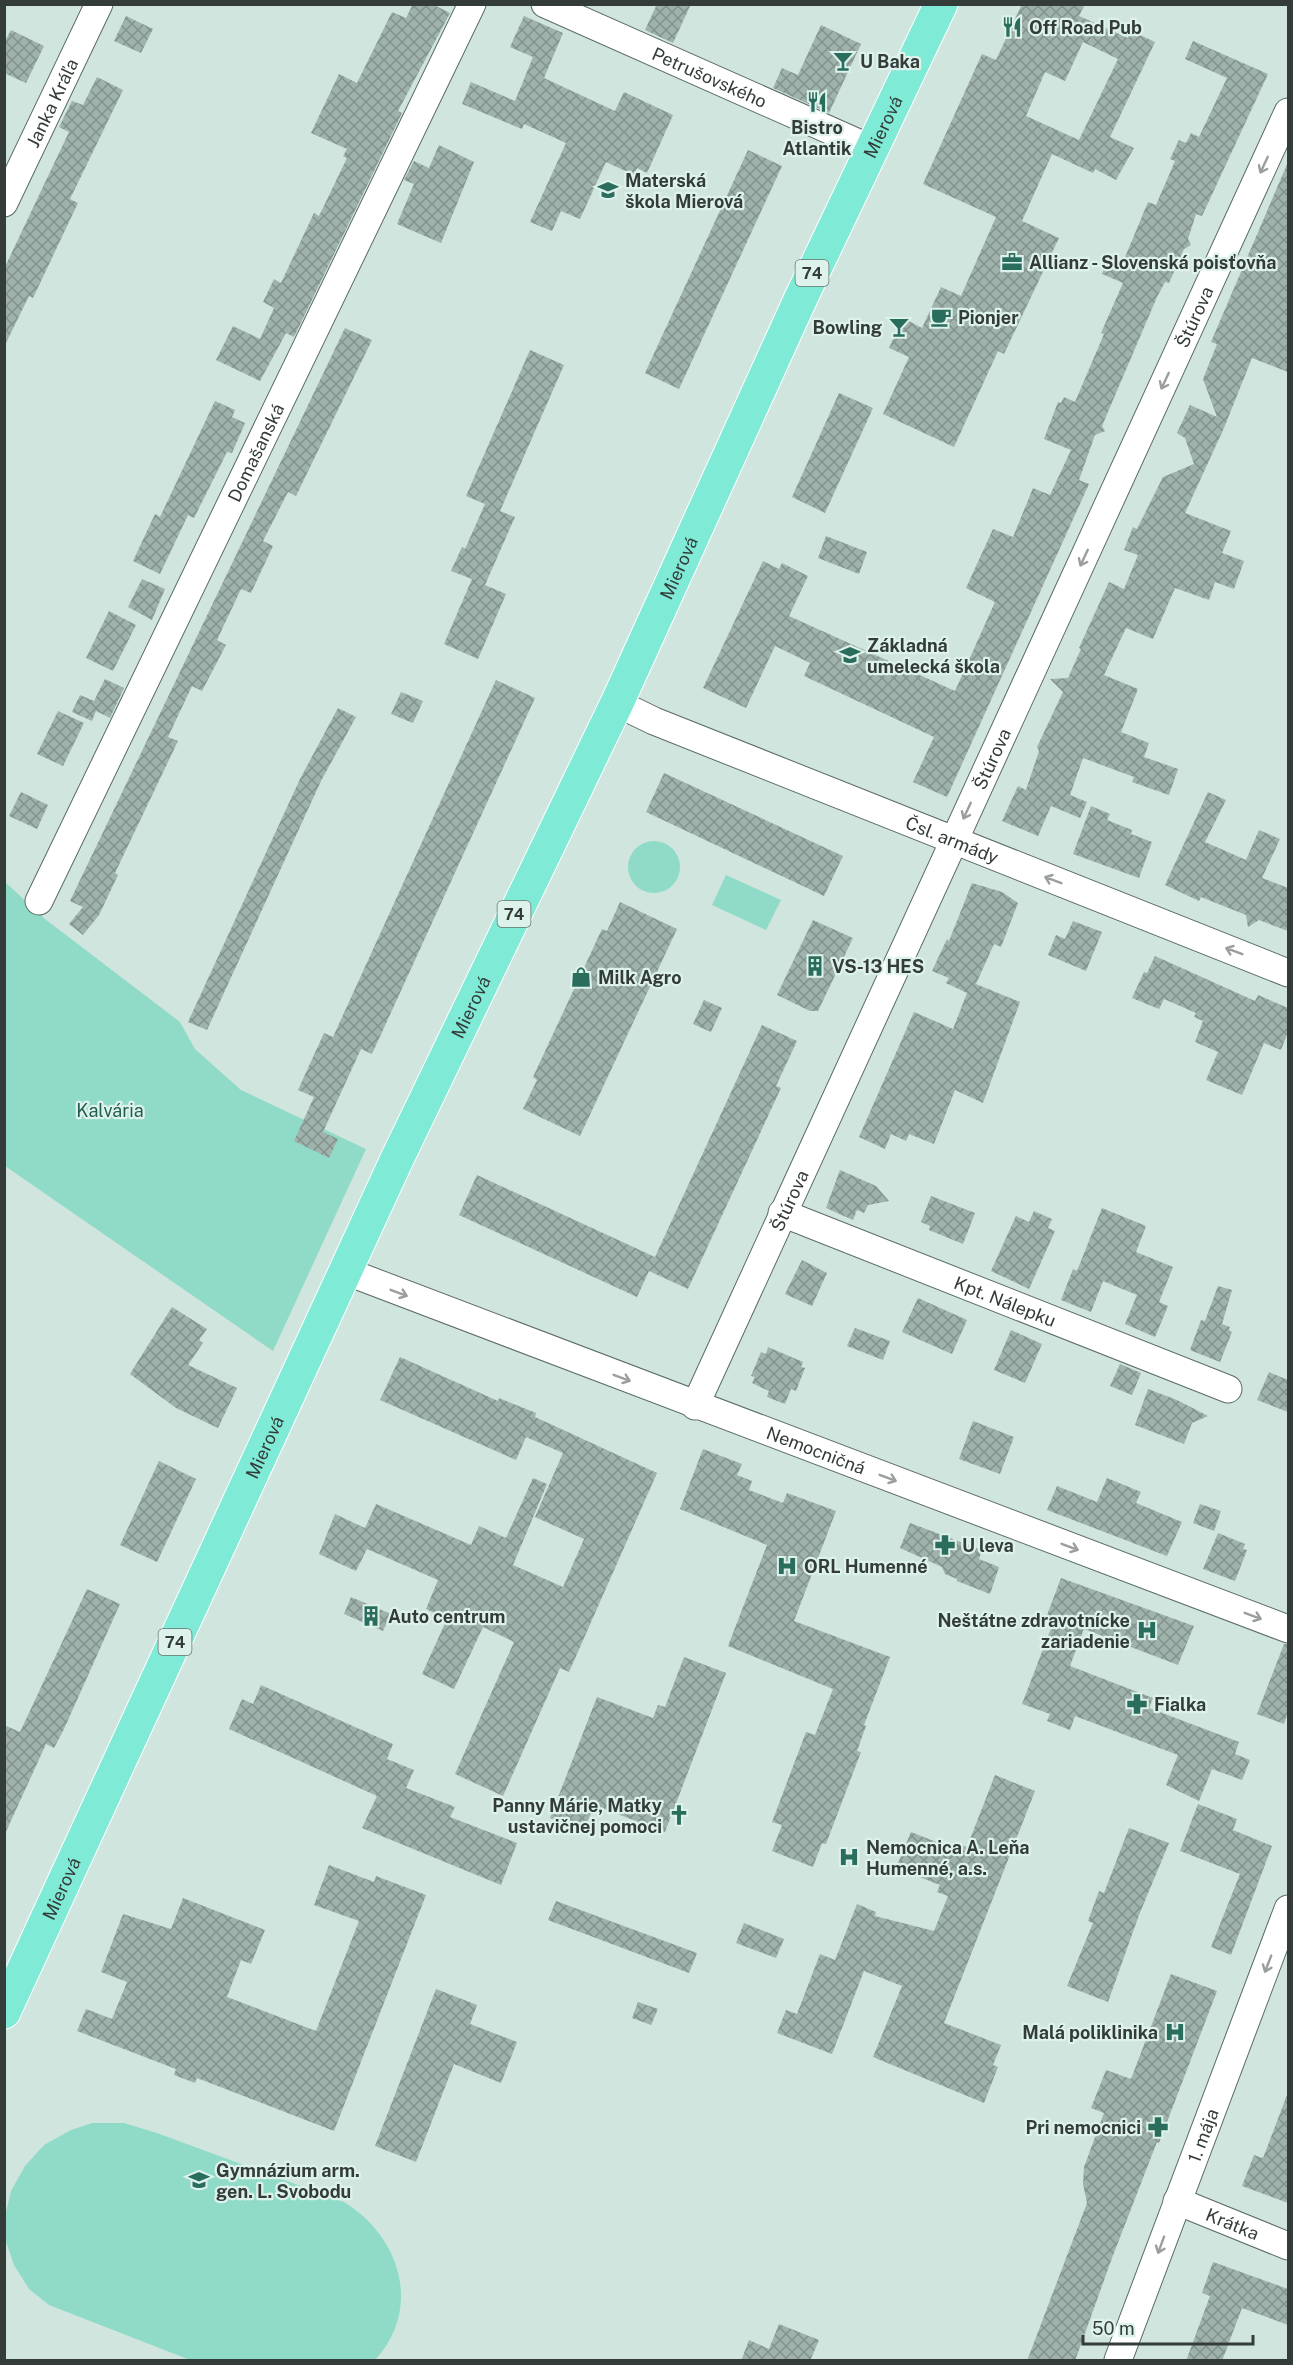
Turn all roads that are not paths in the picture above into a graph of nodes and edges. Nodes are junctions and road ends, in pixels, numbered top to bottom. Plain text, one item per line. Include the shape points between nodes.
1 (99, 4) edge
2 (472, 4) edge
3 (545, 4) edge
4 (941, 4) edge
5 (1288, 112) edge
6 (872, 149) junction
7 (4, 203) edge
8 (617, 703) junction
9 (953, 841) junction
10 (39, 901) dead end
11 (1288, 973) edge
12 (782, 1213) junction
13 (345, 1271) junction
14 (1228, 1389) dead end
15 (695, 1406) junction
16 (1288, 1629) edge
17 (1288, 1910) edge
18 (4, 2012) edge
19 (1177, 2201) junction
20 (1288, 2246) edge
21 (1119, 2361) edge

1 - 7 street, Janka Kráľa
2 - 10 street, Domašanská
3 - 6 street, Petrušovského
4 - 6 main road, Mierová / 74
5 -> 9 street, Štúrova
6 - 8 main road, Mierová / 74
8 - 9 street, Čsl. armády via 654,722
8 - 13 main road, Mierová / 74
11 -> 9 street, Čsl. armády
9 - 12 street, Štúrova
12 - 14 street, Kpt. Nálepku
12 - 15 street, Štúrova
13 -> 15 street, Nemocničná
13 - 18 main road, Mierová / 74
15 -> 16 street, Nemocničná
17 -> 19 street, 1. mája
19 - 20 street, Krátka
19 -> 21 street, 1. mája

